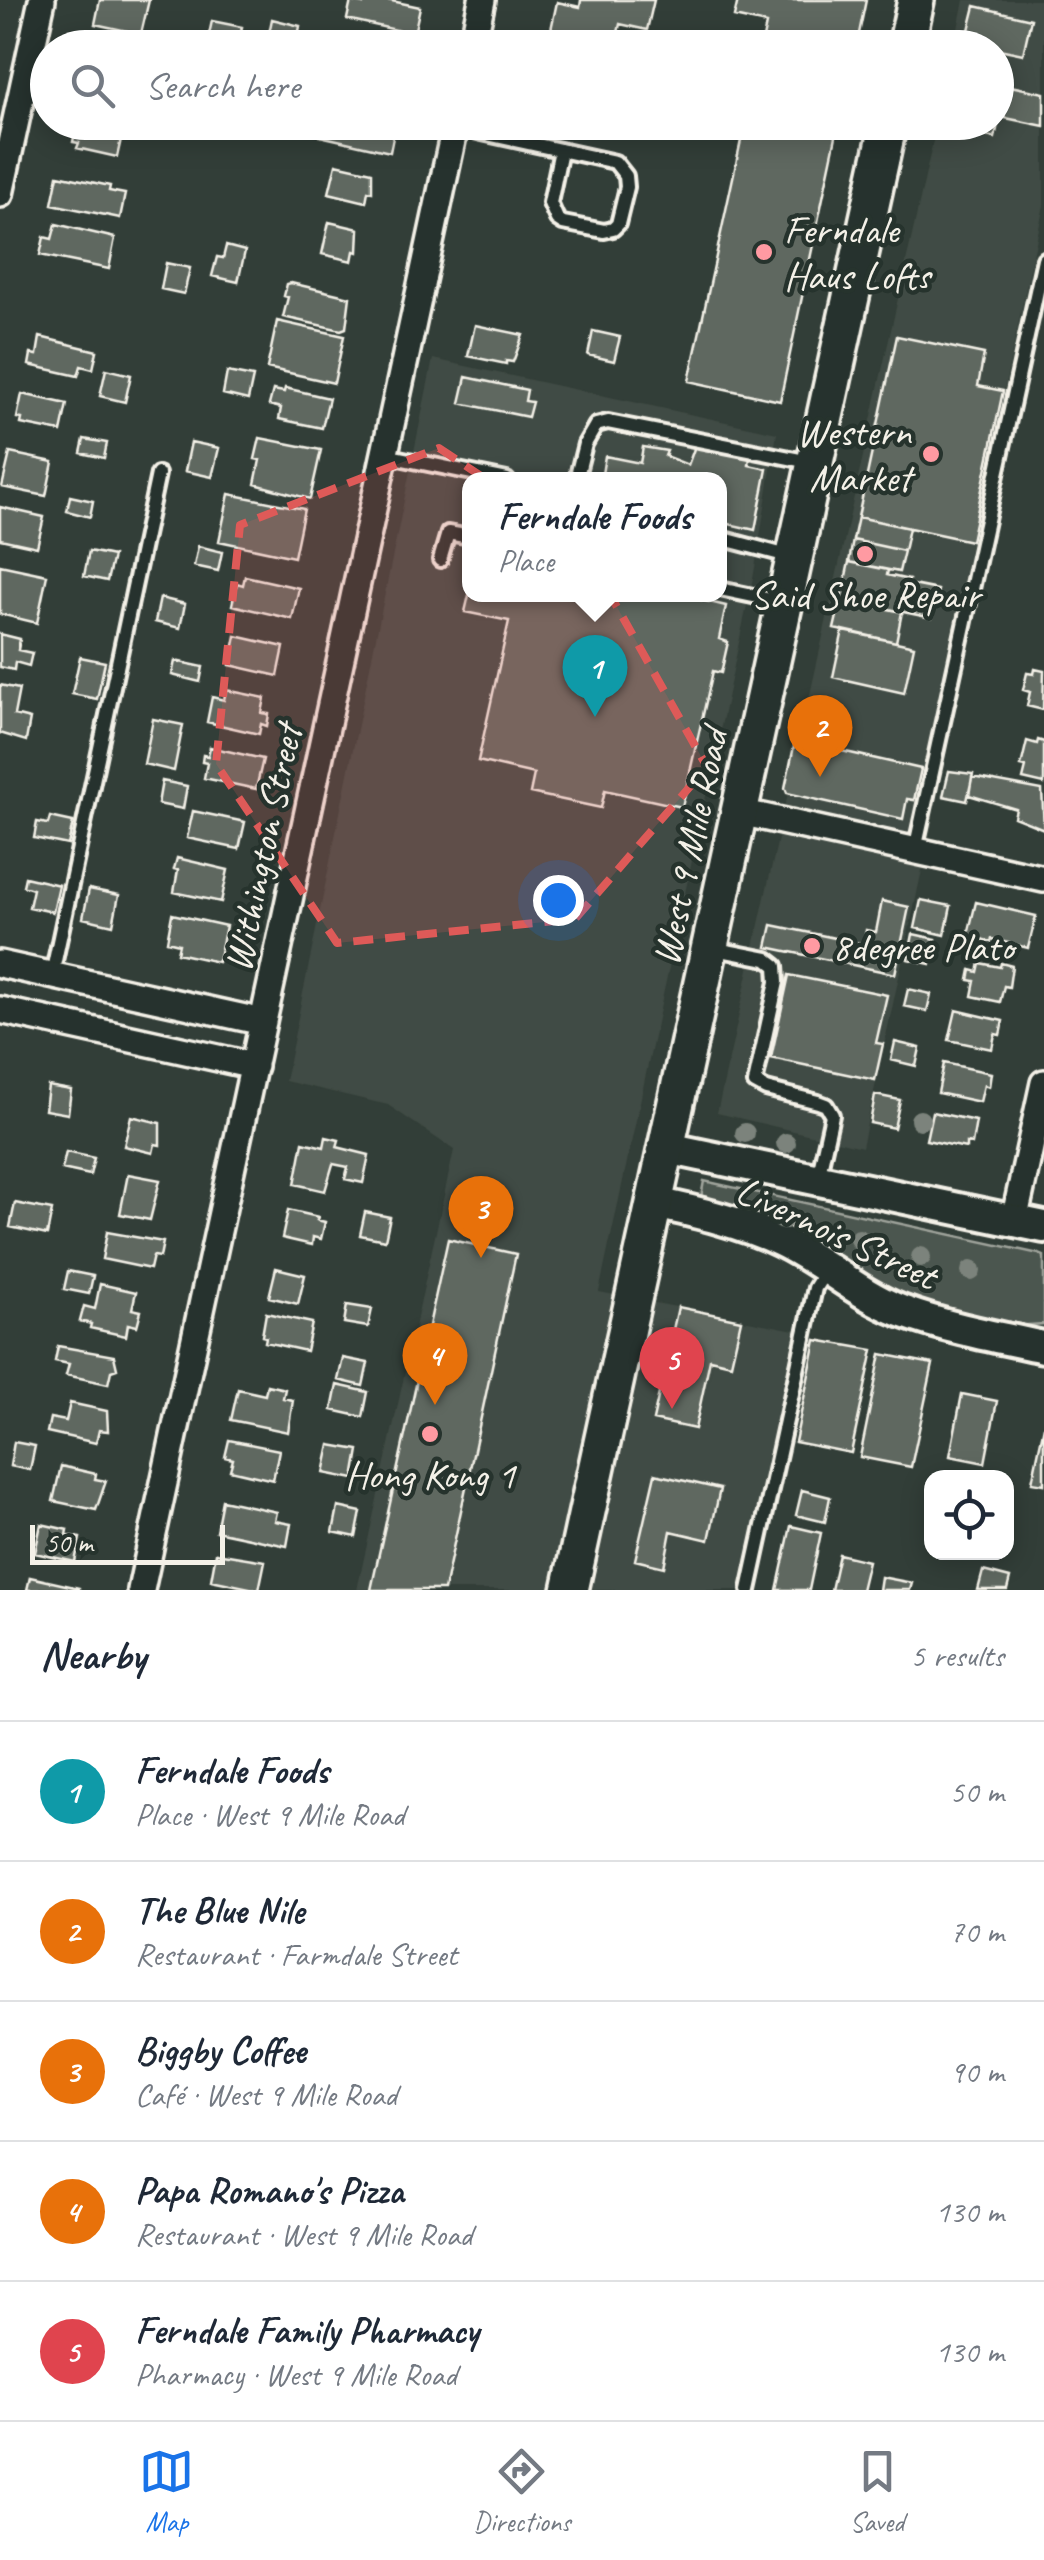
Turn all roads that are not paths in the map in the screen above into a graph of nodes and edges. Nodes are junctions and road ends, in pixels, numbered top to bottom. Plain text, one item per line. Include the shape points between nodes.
1 (42, 0) edge
2 (482, 0) edge
3 (916, 0) edge
4 (36, 30) edge
5 (476, 30) edge
6 (910, 30) edge
7 (30, 55) edge
8 (453, 140) edge
9 (519, 140) edge
10 (885, 140) edge
11 (561, 150) junction
12 (0, 194) edge
13 (1044, 259) edge
14 (384, 455) junction
15 (816, 463) junction
16 (468, 472) edge
17 (578, 472) edge
18 (158, 474) dead end
19 (462, 536) edge
20 (727, 540) edge
21 (794, 558) junction
22 (440, 560) dead end
23 (727, 591) edge
24 (785, 603) junction
25 (740, 812) junction
26 (914, 850) junction
27 (1044, 879) edge
28 (711, 948) junction
29 (0, 964) edge
30 (52, 975) junction
31 (0, 1010) edge
32 (263, 1022) junction
33 (254, 1066) junction
34 (1044, 1083) edge
35 (667, 1148) junction
36 (818, 1180) junction
37 (654, 1203) junction
38 (1014, 1221) junction
39 (1044, 1227) edge
40 (828, 1270) junction
41 (1044, 1348) edge
42 (142, 1590) edge
43 (570, 1590) edge
44 (749, 1590) edge

1 - 4 street
2 - 5 street
3 - 6 main road
7 - 12 street
8 - 14 street, Withington Street
9 - 11 lane
10 - 15 main road, West 9 Mile Road
11 - 11 lane via 621,167 627,187 613,229 563,222 552,211
13 - 26 lane
14 - 16 lane
14 - 32 street, Withington Street
15 - 17 lane via 608,422 596,425
15 - 21 main road, West 9 Mile Road
18 - 30 lane
19 - 22 lane via 448,533
20 - 21 lane
21 - 24 main road, West 9 Mile Road
23 - 24 lane
24 - 25 main road, West 9 Mile Road
25 - 26 street
25 - 28 main road, West 9 Mile Road
26 - 27 street
28 - 35 main road, West 9 Mile Road
28 - 36 lane via 776,966 755,1083 818,1102 832,1115
29 - 30 street
30 - 32 street
31 - 33 street
32 - 33 street, Withington Street
33 - 42 street, Withington Street
34 - 38 street
35 - 36 street, Livernois Street
35 - 37 main road, West 9 Mile Road
36 - 38 street, Livernois Street
37 - 40 street, Livernois Street via 751,1229
37 - 43 main road, West 9 Mile Road
38 - 39 street, Livernois Street
40 - 41 street, Livernois Street via 901,1310
40 - 44 lane via 815,1288

